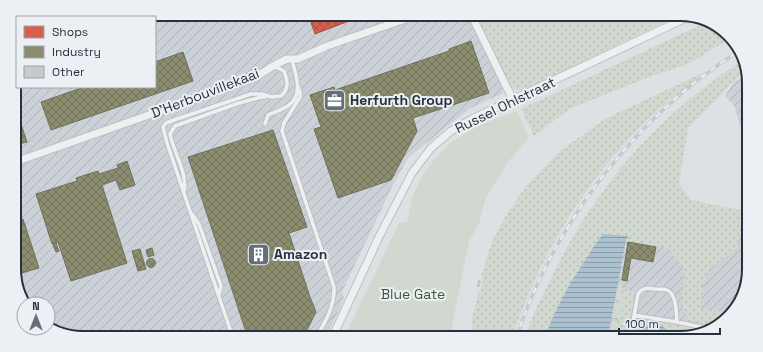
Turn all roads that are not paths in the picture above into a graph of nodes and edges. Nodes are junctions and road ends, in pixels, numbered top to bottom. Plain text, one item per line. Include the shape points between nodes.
1 (399, 21) edge
2 (474, 21) edge
3 (679, 21) edge
4 (295, 60) junction
5 (273, 66) junction
6 (298, 87) junction
7 (272, 98) junction
8 (513, 100) junction
9 (265, 124) dead end
10 (21, 160) edge
11 (184, 192) junction
12 (634, 315) junction
13 (677, 322) junction
14 (702, 327) edge
15 (231, 331) edge
16 (320, 331) edge
17 (335, 331) edge
18 (631, 331) edge

1 - 4 street, D'Herbouvillekaai
2 - 8 street
3 - 8 street, Russel Ohlstraat
4 - 5 street, D'Herbouvillekaai via 287,59
4 - 6 lane
5 - 7 lane via 284,71 288,84 284,94
5 - 10 street, D'Herbouvillekaai via 254,78
6 - 9 lane via 298,93 293,101 268,115
6 - 16 lane via 300,97 282,131 334,287 333,304
7 - 11 lane via 261,97 236,104 175,126 170,134 186,184
7 - 11 lane via 250,94 166,123 163,127 164,135
8 - 17 street, Russel Ohlstraat via 451,131 431,148 412,173
11 - 15 lane
12 - 13 lane
12 - 13 lane via 641,290 667,290 674,300
12 - 18 lane
13 - 14 lane

